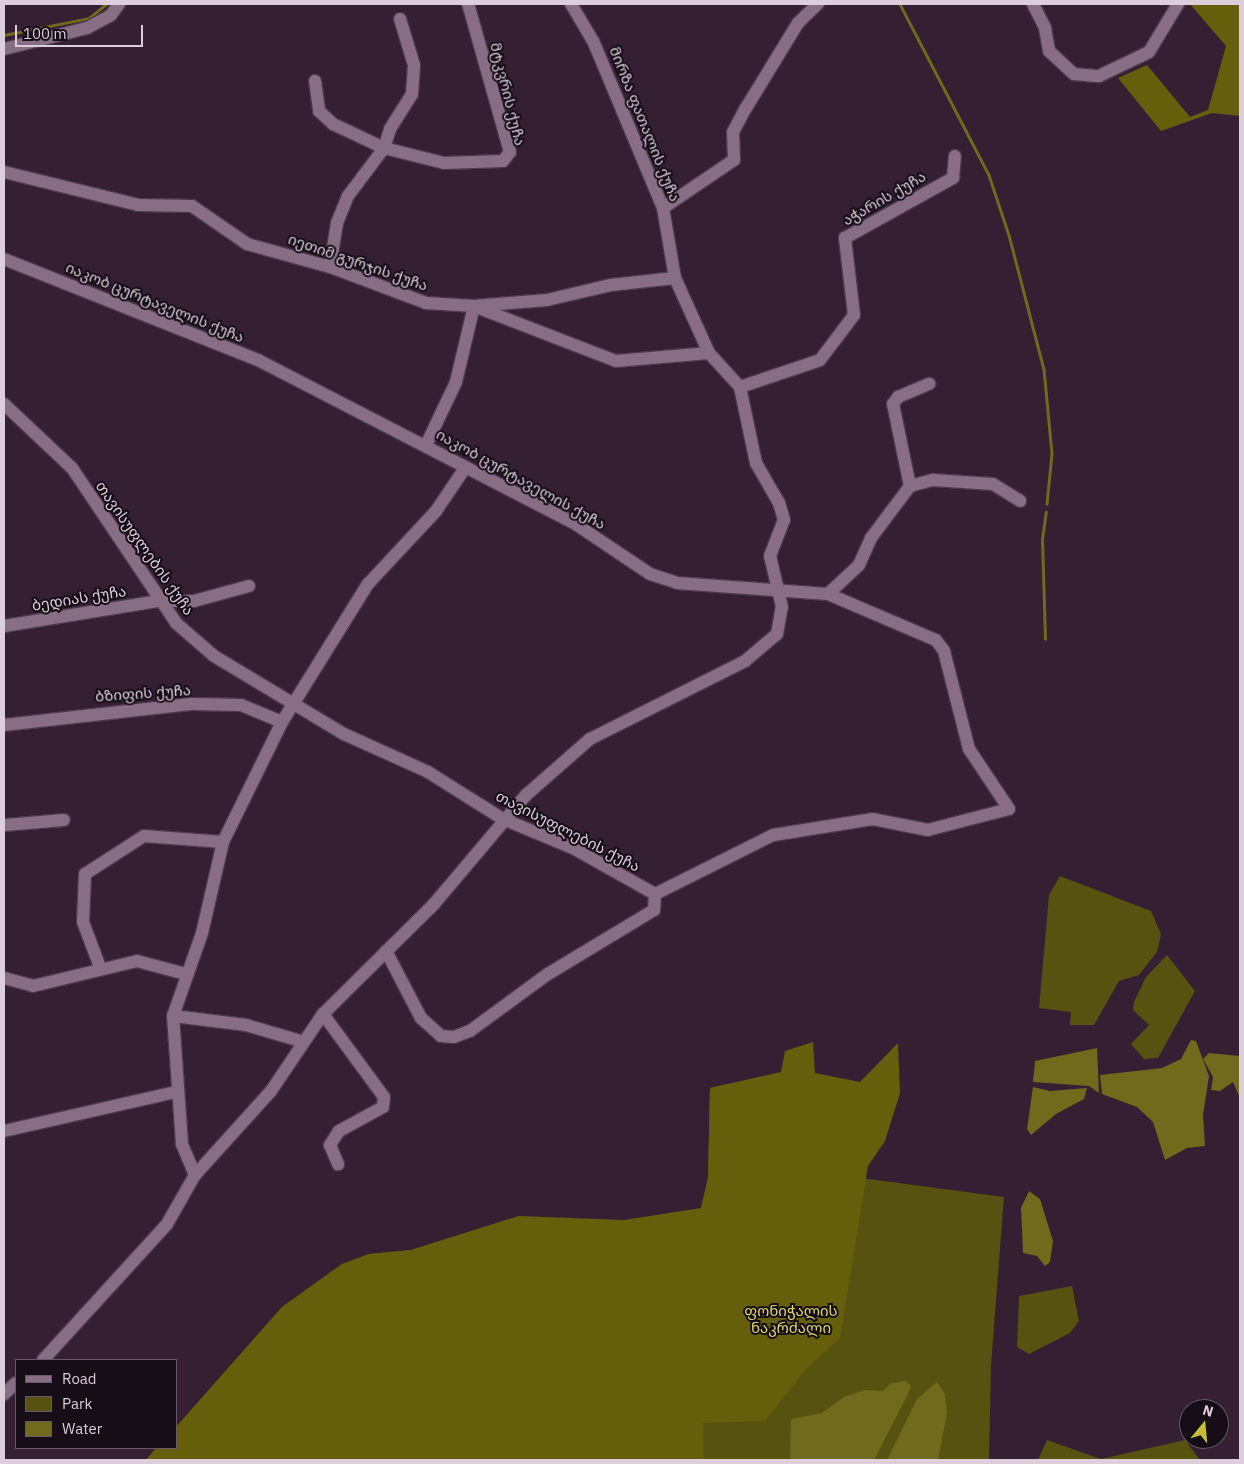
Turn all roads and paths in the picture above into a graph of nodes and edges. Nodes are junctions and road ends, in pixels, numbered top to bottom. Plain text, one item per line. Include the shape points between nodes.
1 (119, 4) edge
2 (468, 4) edge
3 (571, 4) edge
4 (818, 4) edge
5 (1033, 4) edge
6 (1178, 4) edge
7 (400, 19) dead end
8 (4, 49) edge
9 (316, 81) dead end
10 (384, 148) junction
11 (955, 156) dead end
12 (4, 172) edge
13 (663, 208) junction
14 (4, 259) edge
15 (330, 266) junction
16 (675, 278) junction
17 (474, 306) junction
18 (709, 353) junction
19 (929, 384) dead end
20 (740, 388) junction
21 (4, 404) edge
22 (426, 445) junction
23 (465, 468) junction
24 (910, 486) junction
25 (1020, 501) dead end
26 (249, 586) dead end
27 (778, 590) junction
28 (828, 594) junction
29 (159, 600) junction
30 (4, 626) edge
31 (294, 704) junction
32 (282, 722) junction
33 (4, 725) edge
34 (503, 819) junction
35 (64, 820) dead end
36 (4, 825) edge
37 (223, 842) junction
38 (655, 894) junction
39 (386, 951) junction
40 (100, 967) junction
41 (186, 974) junction
42 (4, 978) edge
43 (323, 1014) junction
44 (173, 1016) junction
45 (301, 1041) junction
46 (176, 1092) junction
47 (4, 1131) edge
48 (338, 1164) dead end
49 (195, 1175) junction
50 (44, 1359) edge
51 (15, 1384) edge
52 (4, 1394) edge

1 - 8 street via 111,15 88,28
2 - 10 street, მტკვრის ქუჩა via 510,152 503,161 466,165
3 - 13 street, მირზა ფათალის ქუჩა via 593,40
4 - 13 street via 798,23 733,132 734,160
5 - 6 street via 1045,28 1049,51 1074,74 1099,76 1149,52
7 - 10 street via 414,65 412,94 390,130
9 - 10 street via 319,111 332,124
10 - 15 street via 348,196 337,223
11 - 20 street, აჭარის ქუჩა via 953,178 845,238 854,315 820,360
12 - 15 street, იეთიმ გურჯის ქუჩა via 138,204 192,206 247,244
13 - 16 street, მირზა ფათალის ქუჩა
14 - 22 street, იაკობ ცურტაველის ქუჩა via 258,360
15 - 17 street, იეთიმ გურჯის ქუჩა via 416,301
16 - 17 street via 611,285 547,300
16 - 18 street, მირზა ფათალის ქუჩა
17 - 18 street, იეთიმ გურჯის ქუჩა via 616,361
17 - 22 street via 456,382
18 - 20 street, მირზა ფათალის ქუჩა
19 - 24 street via 898,397 893,404
20 - 27 street, მირზა ფათალის ქუჩა via 756,463 784,520 770,556
21 - 29 street, თავისუფლების ქუჩა via 72,468
22 - 23 street, იაკობ ცურტაველის ქუჩა
23 - 27 street, იაკობ ცურტაველის ქუჩა via 577,525 650,574 677,583
23 - 31 street via 436,511 368,584
24 - 25 street via 933,480 993,484
24 - 28 street via 871,538 859,565
26 - 29 street, ბედიას ქუჩა via 194,601
27 - 28 street, იაკობ ცურტაველის ქუჩა
27 - 34 street, მირზა ფათალის ქუჩა via 781,620 771,642 745,661 590,740
28 - 38 street via 936,640 944,651 969,749 1009,809 928,830 873,819 772,835
29 - 30 street, ბედიას ქუჩა
29 - 31 street, თავისუფლების ქუჩა via 176,623 214,656
31 - 32 street
31 - 34 street, თავისუფლების ქუჩა via 344,734 460,789
32 - 33 street, ბზიფის ქუჩა via 241,705 191,704
32 - 37 street
34 - 38 street, თავისუფლების ქუჩა via 573,848
34 - 39 street, მირზა ფათალის ქუჩა via 434,904
35 - 36 street
37 - 40 street via 144,836 85,874 83,922
37 - 41 street via 202,933
38 - 39 street via 654,910 548,974 470,1031 454,1037 441,1036 421,1018
39 - 43 street, მირზა ფათალის ქუჩა
40 - 41 street via 137,961
40 - 42 street via 33,986
41 - 44 street
43 - 45 street, მირზა ფათალის ქუჩა
43 - 48 street via 384,1097 383,1107 339,1130 330,1145
44 - 45 street via 246,1025
44 - 46 street
45 - 49 street, მირზა ფათალის ქუჩა via 271,1091
46 - 47 street
46 - 49 street via 182,1144
49 - 50 street, მირზა ფათალის ქუჩა via 167,1224
51 - 52 street

